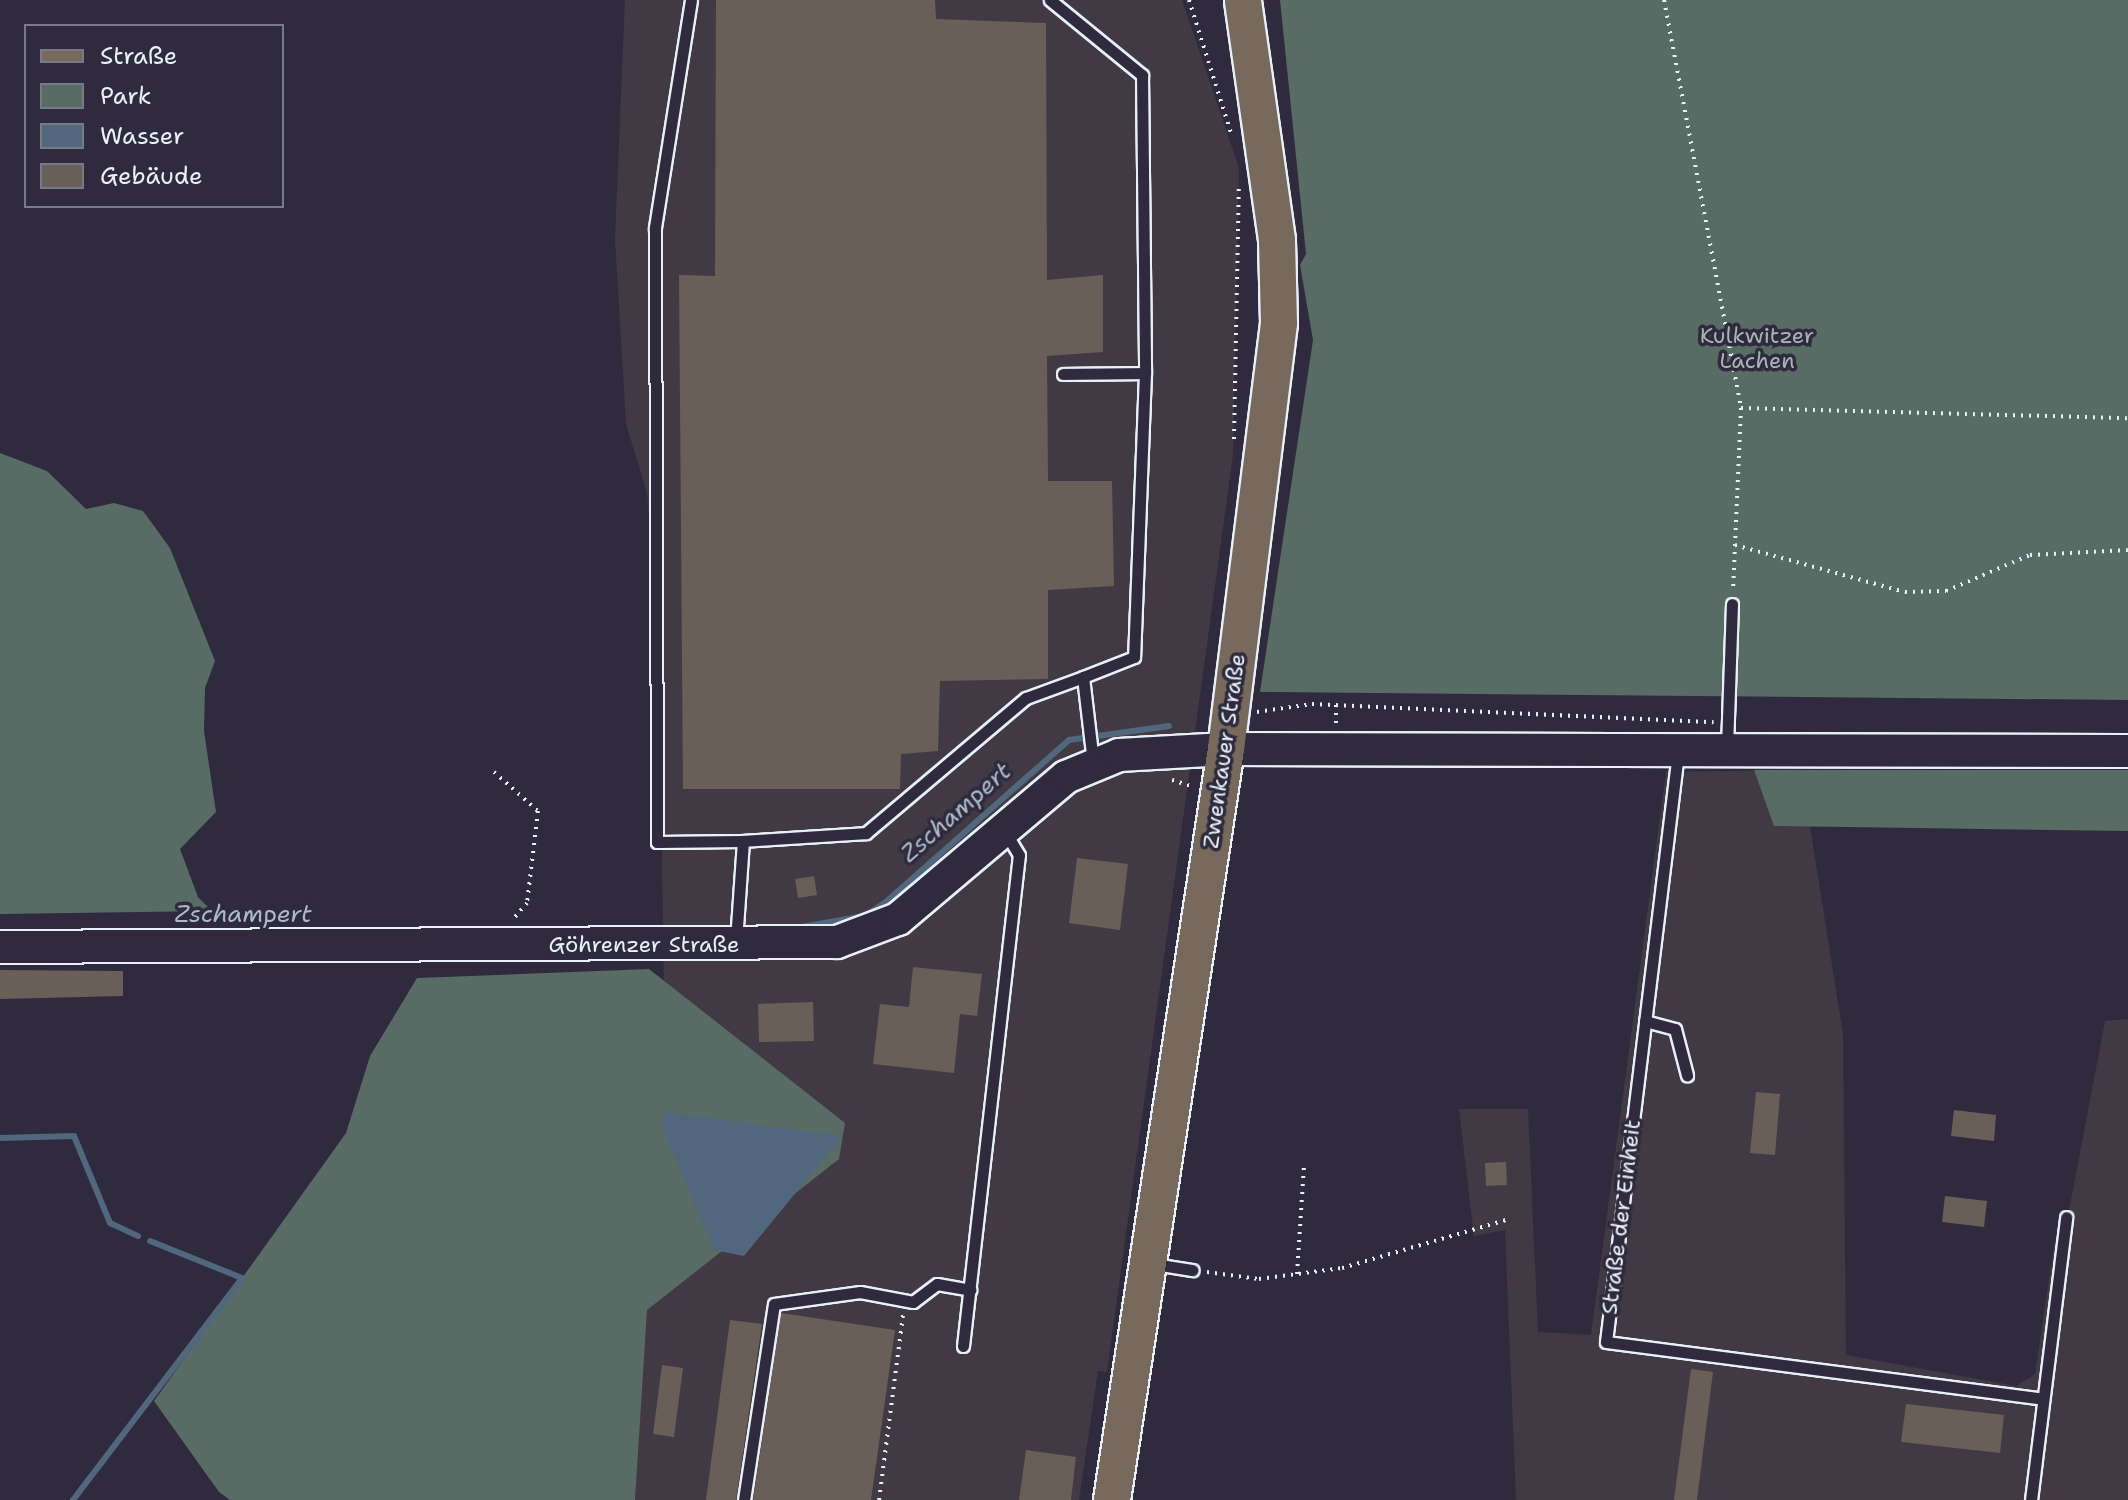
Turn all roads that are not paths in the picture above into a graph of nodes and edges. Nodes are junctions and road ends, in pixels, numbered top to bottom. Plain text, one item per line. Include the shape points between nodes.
1 (691, 0) edge
2 (1050, 0) edge
3 (1243, 0) edge
4 (1145, 373) junction
5 (1063, 374) dead end
6 (1732, 604) road end
7 (1083, 677) junction
8 (1728, 736) junction
9 (2128, 751) edge
10 (1678, 752) junction
11 (1200, 760) junction
12 (1093, 762) junction
13 (1003, 828) junction
14 (743, 841) junction
15 (735, 946) junction
16 (0, 947) edge
17 (1645, 1021) junction
18 (1687, 1075) dead end
19 (2066, 1217) dead end
20 (1147, 1263) junction
21 (1193, 1270) road end
22 (970, 1290) junction
23 (963, 1346) dead end
24 (2039, 1398) junction
25 (744, 1500) edge
26 (1112, 1500) edge
27 (2031, 1500) edge

1 - 14 lane via 655,228 657,842
2 - 4 lane via 1142,75
3 - 11 main road, Zwenkauer Straße via 1277,240 1279,323
4 - 5 lane
4 - 7 lane via 1134,657
6 - 8 lane
7 - 12 lane
7 - 14 lane via 1026,698 866,833
8 - 9 street
8 - 10 street
10 - 11 street
10 - 17 lane, Straße der Einheit
11 - 12 street, Göhrenzer Straße
11 - 20 main road, Zwenkauer Straße
12 - 13 street, Göhrenzer Straße
13 - 15 street, Göhrenzer Straße via 898,919 867,935
13 - 22 lane via 1019,855
14 - 15 lane
15 - 16 street, Göhrenzer Straße
17 - 18 lane via 1675,1029
17 - 24 lane, Straße der Einheit via 1606,1342
19 - 24 lane
20 - 21 lane
20 - 26 main road, Zwenkauer Straße
22 - 23 lane
22 - 25 lane via 937,1284 905,1301 860,1292 774,1304
24 - 27 lane

